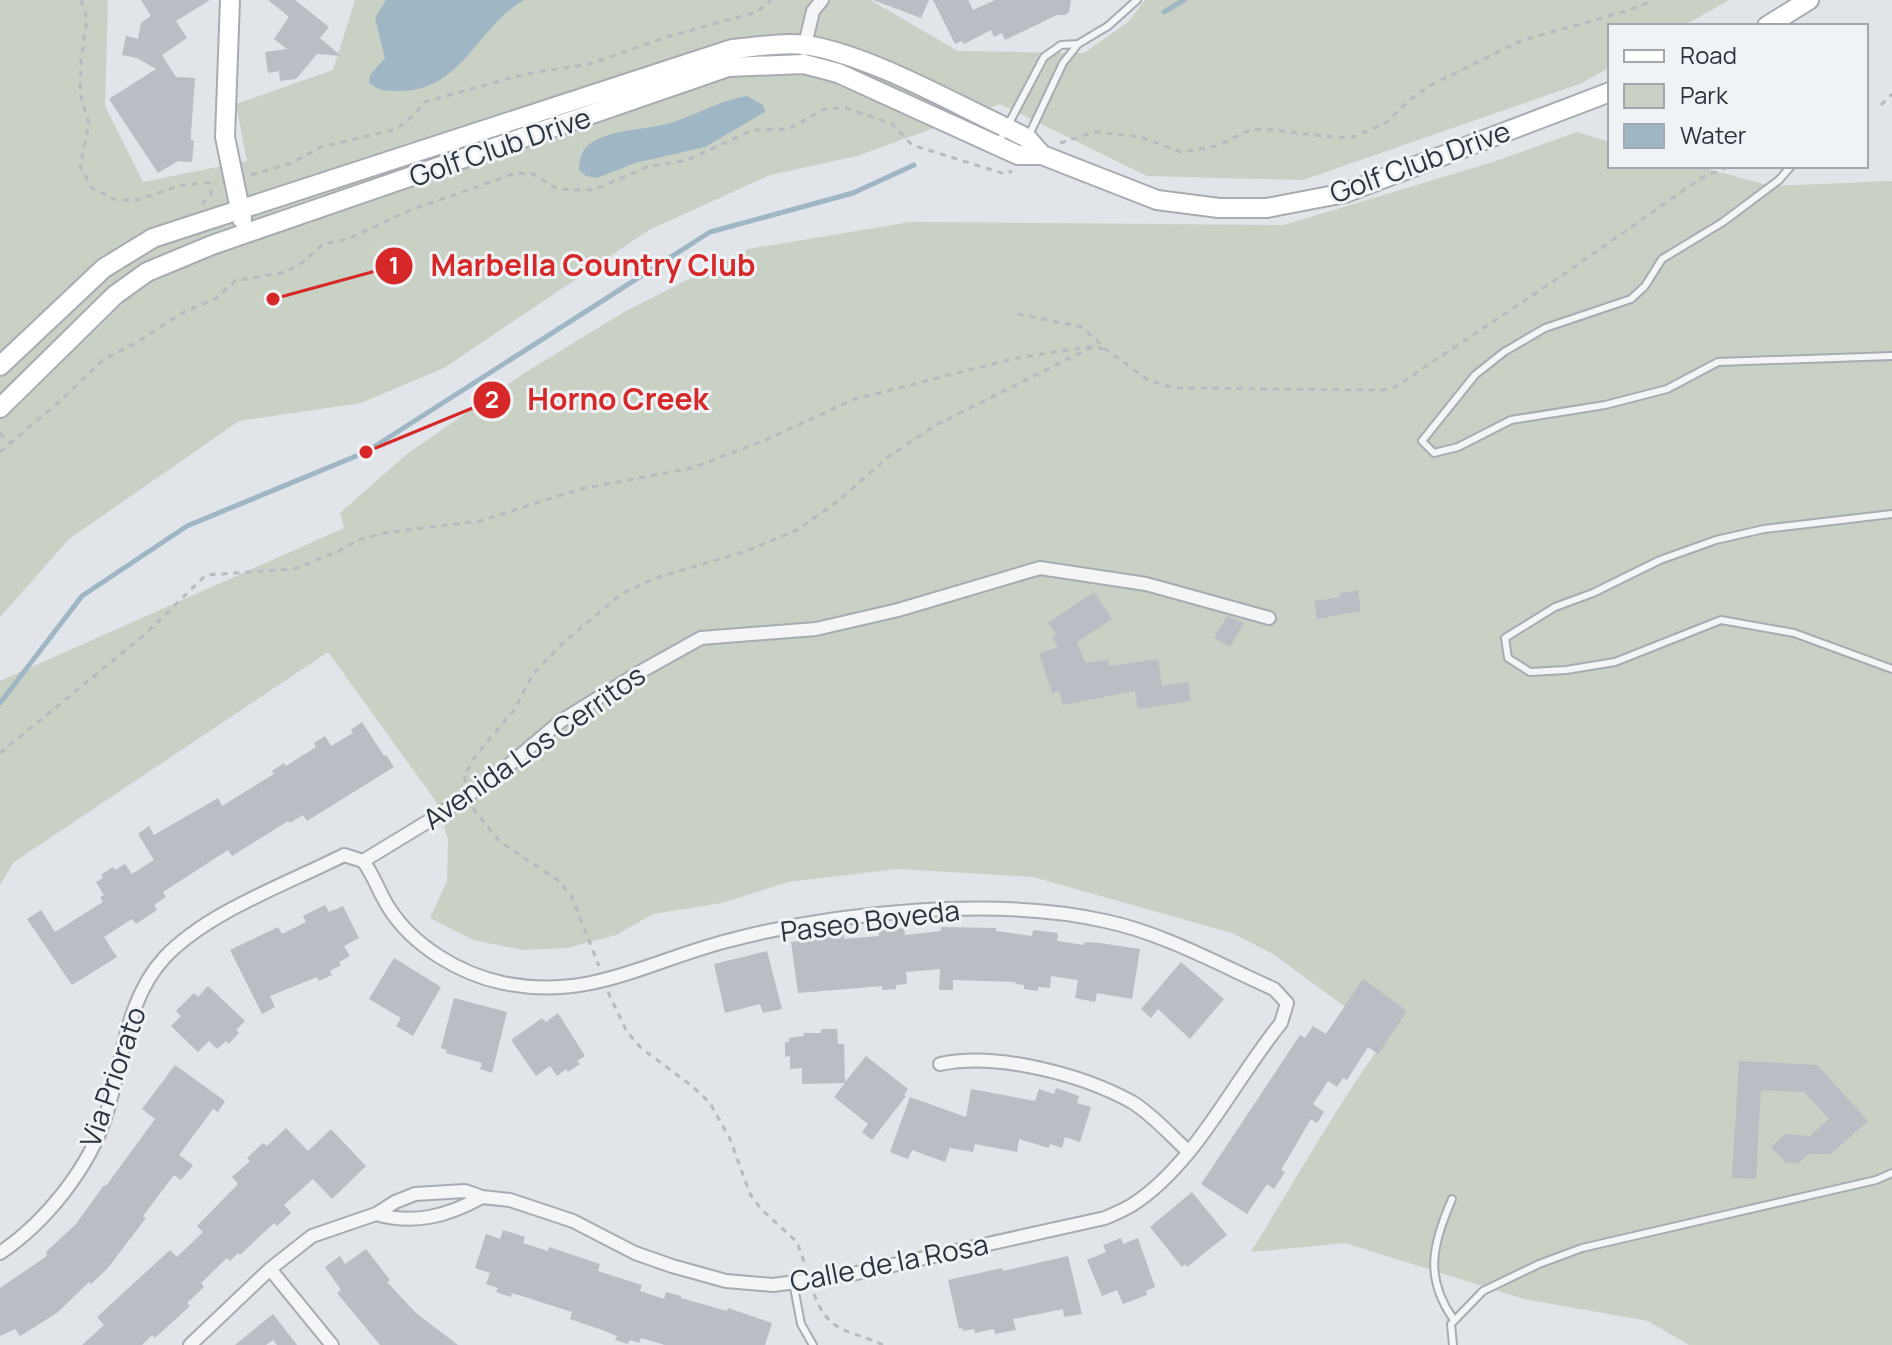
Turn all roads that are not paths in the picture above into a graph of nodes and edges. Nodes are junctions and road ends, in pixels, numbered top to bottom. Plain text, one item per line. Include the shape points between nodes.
1 (230, 0) edge
2 (822, 0) edge
3 (1137, 0) edge
4 (1809, 0) edge
5 (1770, 24) edge
6 (1078, 44) junction
7 (804, 54) junction
8 (1608, 93) edge
9 (1007, 128) junction
10 (1027, 138) junction
11 (997, 145) junction
12 (1042, 155) junction
13 (1016, 163) junction
14 (1789, 168) edge
15 (238, 210) junction
16 (248, 233) junction
17 (1892, 356) edge
18 (0, 366) edge
19 (0, 408) edge
20 (1892, 514) edge
21 (1269, 618) dead end
22 (1892, 669) edge
23 (363, 861) junction
24 (940, 1064) dead end
25 (1188, 1151) junction
26 (1892, 1173) edge
27 (482, 1197) junction
28 (1452, 1199) dead end
29 (376, 1214) junction
30 (0, 1253) edge
31 (270, 1269) junction
32 (793, 1282) junction
33 (1454, 1320) junction
34 (190, 1345) edge
35 (332, 1345) edge
36 (813, 1345) edge
37 (1453, 1345) edge

1 - 15 street via 225,137
2 - 7 street via 813,11
3 - 6 lane
4 - 5 street
6 - 9 lane via 1061,45 1044,57
6 - 10 lane via 1063,63
7 - 9 street, Golf Club Drive via 873,66
7 - 11 street, Golf Club Drive
7 - 15 street, Golf Club Drive via 732,49
7 - 16 street, Golf Club Drive via 728,67
8 - 12 street, Golf Club Drive via 1345,193 1267,208 1157,200
9 - 10 street, Golf Club Drive
9 - 11 lane
10 - 12 street, Golf Club Drive
10 - 13 lane
11 - 13 street, Golf Club Drive
12 - 13 street, Golf Club Drive
14 - 17 lane via 1723,222 1662,259 1631,299 1545,328 1504,352 1475,375 1422,441 1434,453 1458,447 1511,420 1667,389 1718,362
15 - 16 street
15 - 18 street, Golf Club Drive via 153,238 104,268
16 - 19 street, Golf Club Drive via 147,272 115,295
20 - 22 lane via 1716,540 1555,607 1505,638 1508,658 1530,672 1566,670 1615,662 1721,620 1794,633
21 - 23 street, Avenida Los Cerritos via 1146,584 1040,568 816,629 701,638 561,721 487,782
23 - 25 street, Paseo Boveda via 390,910 443,959 504,983 534,986 604,981 726,941 896,912 1045,911 1107,921 1161,939 1274,989 1287,1003 1281,1023
23 - 30 street, Via Priorato via 344,855 219,916 163,959 131,1015 105,1118 87,1156 30,1229
24 - 25 street via 963,1059 1059,1071 1134,1103
25 - 32 street, Calle de la Rosa via 1141,1198 1105,1218
26 - 33 lane via 1582,1248 1483,1291
27 - 29 street, Calle de la Rosa via 421,1219 399,1221
27 - 29 street, Calle de la Rosa via 465,1191 415,1194
27 - 32 street, Calle de la Rosa via 544,1210 635,1253 726,1281
28 - 33 lane via 1434,1252 1435,1283
29 - 31 street, Calle de la Rosa via 312,1236
31 - 34 street, Calle de la Rosa
31 - 35 street
32 - 36 lane via 801,1324
33 - 37 lane

